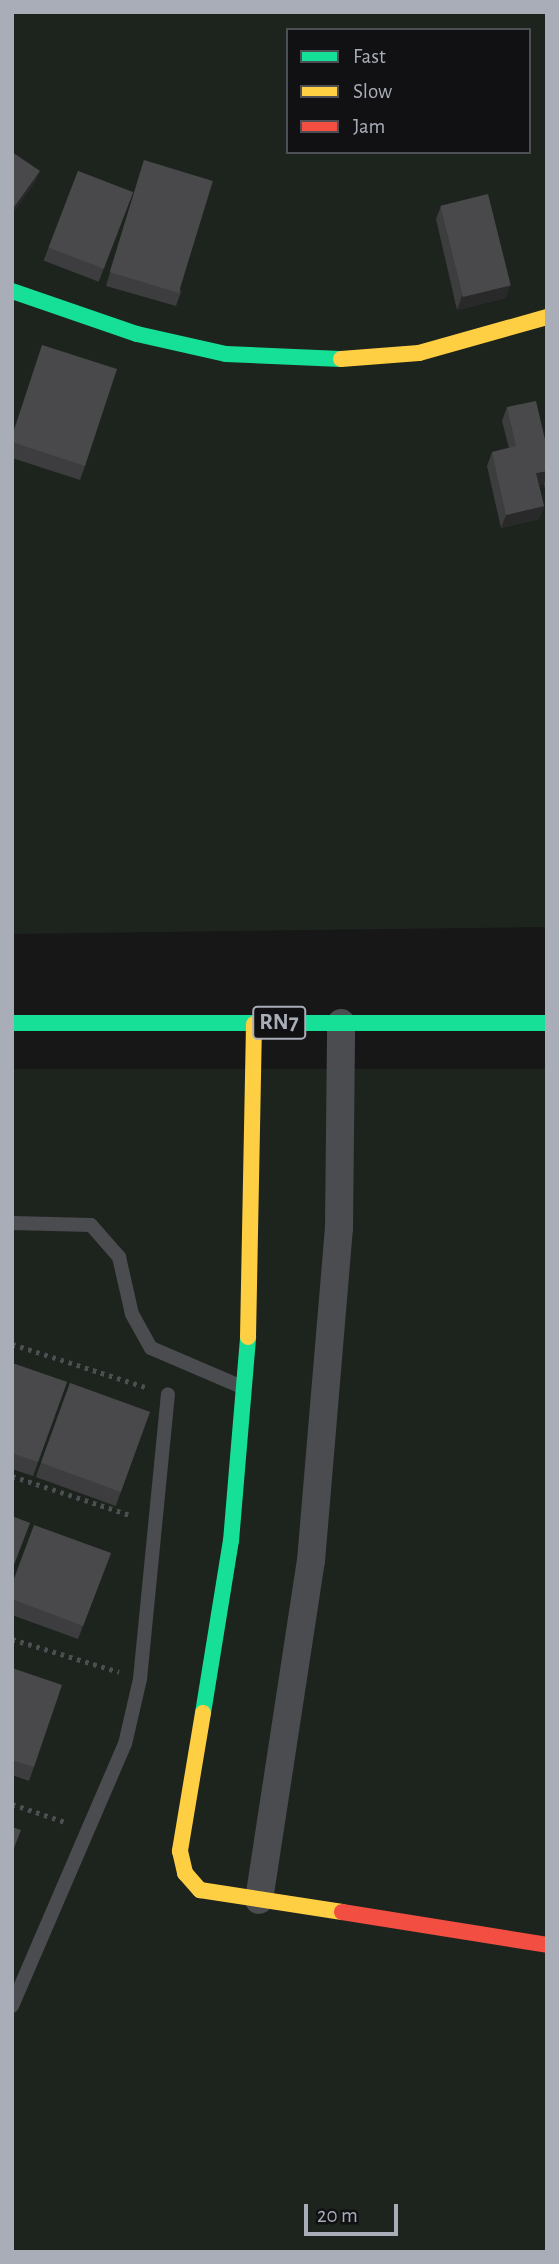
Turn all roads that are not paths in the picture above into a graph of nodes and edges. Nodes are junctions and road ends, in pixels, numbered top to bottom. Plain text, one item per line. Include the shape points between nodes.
1 (12, 290) edge
2 (547, 317) edge
3 (12, 1023) edge
4 (341, 1023) junction
5 (547, 1023) edge
6 (254, 1024) junction
7 (12, 1223) edge
8 (244, 1388) junction
9 (167, 1394) road end
10 (259, 1900) junction
11 (547, 1945) edge
12 (12, 2006) edge

1 - 2 street via 150,337 226,354 317,361 419,353
3 - 6 street, RN7
4 - 5 street, RN7
4 - 6 street, RN7
4 - 10 street via 339,1228 311,1561
6 - 8 street via 252,1292
7 - 8 lane via 91,1225 119,1257 132,1314 151,1348
8 - 10 street via 231,1541 180,1851 185,1873 200,1891
9 - 12 lane via 140,1679 125,1744
10 - 11 street

